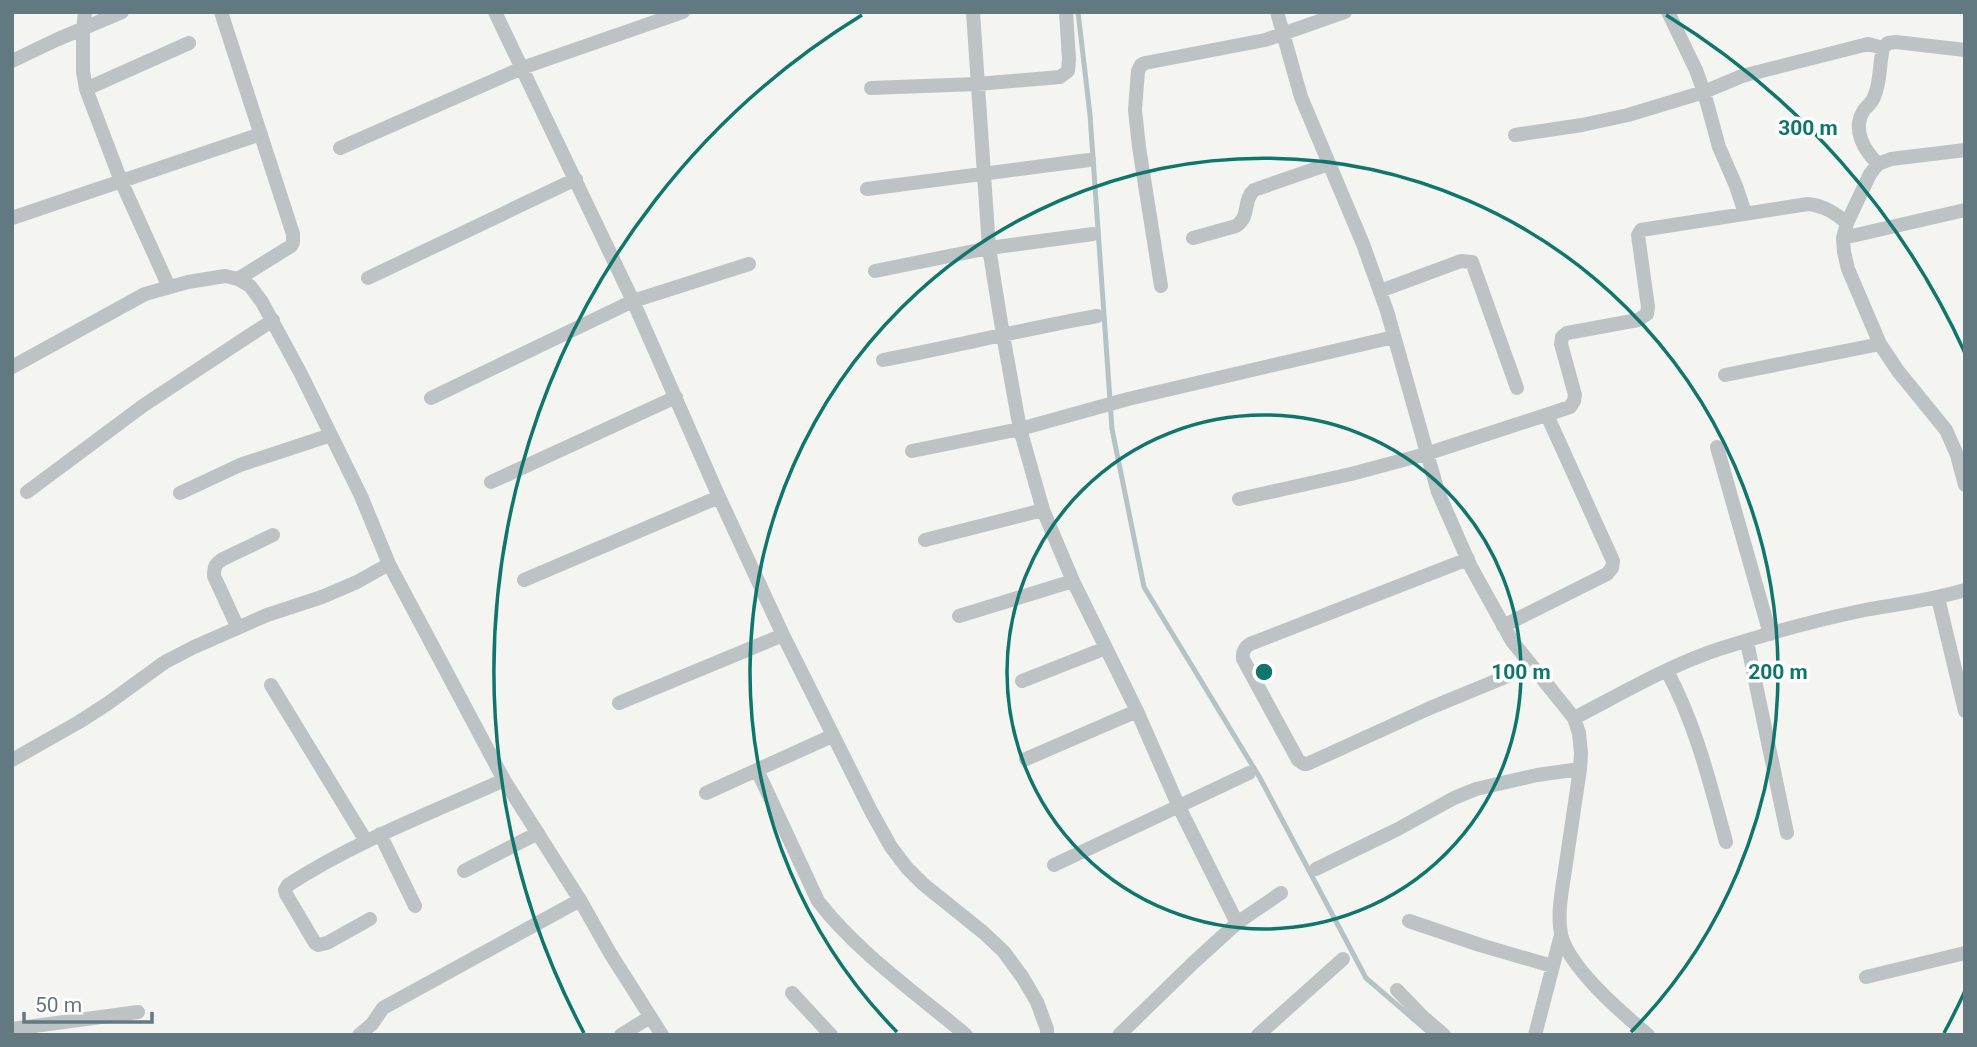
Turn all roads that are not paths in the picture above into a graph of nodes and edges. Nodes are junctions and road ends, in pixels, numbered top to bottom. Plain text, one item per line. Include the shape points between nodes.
1 (85, 12) edge
2 (122, 12) edge
3 (221, 12) edge
4 (495, 12) edge
5 (683, 12) edge
6 (973, 12) edge
7 (1066, 12) edge
8 (1277, 12) edge
9 (1346, 12) edge
10 (1668, 12) edge
11 (83, 30) junction
12 (1283, 35) junction
13 (189, 43) dead end
14 (1883, 48) junction
15 (1965, 50) edge
16 (12, 61) edge
17 (522, 68) junction
18 (977, 84) junction
19 (871, 88) dead end
20 (86, 89) junction
21 (1704, 92) junction
22 (261, 134) junction
23 (1515, 135) dead end
24 (340, 148) dead end
25 (1965, 150) edge
26 (1089, 160) dead end
27 (1329, 164) junction
28 (1878, 164) junction
29 (983, 174) junction
30 (576, 179) junction
31 (121, 181) junction
32 (867, 189) dead end
33 (1965, 209) edge
34 (1745, 212) junction
35 (12, 218) edge
36 (1847, 223) junction
37 (1093, 234) dead end
38 (1193, 238) dead end
39 (1843, 238) junction
40 (989, 248) junction
41 (749, 264) dead end
42 (875, 271) dead end
43 (368, 278) dead end
44 (238, 279) junction
45 (1161, 286) dead end
46 (169, 287) junction
47 (1380, 291) junction
48 (633, 301) junction
49 (1097, 316) dead end
50 (273, 320) junction
51 (1003, 335) junction
52 (1394, 337) junction
53 (1880, 344) junction
54 (883, 360) dead end
55 (12, 367) edge
56 (1725, 375) dead end
57 (1517, 388) dead end
58 (676, 397) junction
59 (431, 398) dead end
60 (1547, 415) junction
61 (1020, 429) junction
62 (331, 435) junction
63 (1717, 447) dead end
64 (912, 451) dead end
65 (1426, 454) junction
66 (491, 482) dead end
67 (1965, 485) edge
68 (27, 492) dead end
69 (180, 493) dead end
70 (719, 496) junction
71 (1239, 499) dead end
72 (1043, 510) junction
73 (273, 535) dead end
74 (925, 540) dead end
75 (1468, 559) junction
76 (389, 564) junction
77 (524, 580) dead end
78 (1073, 581) junction
79 (1965, 590) edge
80 (1938, 598) junction
81 (959, 616) dead end
82 (237, 626) junction
83 (1503, 626) junction
84 (1770, 634) junction
85 (783, 635) junction
86 (1747, 642) junction
87 (1106, 648) junction
88 (1532, 666) junction
89 (1667, 671) junction
90 (1022, 681) dead end
91 (271, 685) dead end
92 (619, 703) dead end
93 (1137, 711) junction
94 (1965, 711) edge
95 (1574, 718) junction
96 (832, 736) junction
97 (1026, 759) dead end
98 (12, 760) edge
99 (1580, 769) junction
100 (757, 770) junction
101 (1250, 773) dead end
102 (505, 780) junction
103 (706, 793) dead end
104 (1180, 807) junction
105 (538, 832) junction
106 (1787, 833) dead end
107 (380, 834) junction
108 (366, 841) junction
109 (1726, 842) dead end
110 (1054, 865) dead end
111 (1315, 869) dead end
112 (464, 871) dead end
113 (1281, 893) dead end
114 (580, 900) junction
115 (415, 906) dead end
116 (370, 919) dead end
117 (1409, 921) dead end
118 (1237, 923) junction
119 (1561, 935) junction
120 (1965, 953) edge
121 (1343, 959) dead end
122 (1552, 966) junction
123 (1866, 977) dead end
124 (1397, 990) dead end
125 (792, 993) dead end
126 (138, 1012) dead end
127 (650, 1017) junction
128 (12, 1029) edge
129 (359, 1035) edge
130 (621, 1035) edge
131 (662, 1035) edge
132 (831, 1035) edge
133 (966, 1035) edge
134 (1047, 1035) edge
135 (1119, 1035) edge
136 (1258, 1035) edge
137 (1444, 1035) edge
138 (1535, 1035) edge
139 (1648, 1035) edge

1 - 11 street
2 - 11 street
3 - 22 street
4 - 17 street
5 - 17 street
6 - 18 street
7 - 18 street via 1068,71 1060,77
8 - 12 street
9 - 12 street
10 - 21 street
11 - 16 street
11 - 20 street
12 - 27 street via 1301,97
12 - 45 street via 1145,63 1138,71 1139,147
13 - 20 street
14 - 15 street via 1896,42
14 - 21 street via 1868,44 1781,65
14 - 28 street via 1875,96 1859,122 1862,143
17 - 24 street
17 - 30 street
18 - 19 street
18 - 29 street
20 - 31 street
21 - 23 street via 1628,115
21 - 34 street via 1719,147
22 - 31 street
22 - 44 street via 293,242
25 - 28 street
26 - 29 street
27 - 38 street via 1254,190 1241,223
27 - 47 street
28 - 36 street
29 - 32 street
29 - 40 street
30 - 43 street
30 - 48 street
31 - 35 street
31 - 46 street
33 - 39 street
34 - 36 street via 1821,205
34 - 60 street via 1639,231 1647,314 1562,337 1574,401
36 - 39 street
37 - 40 street
39 - 53 street via 1848,269
40 - 42 street
40 - 51 street
41 - 48 street
44 - 46 street via 225,276
44 - 50 street via 250,286
46 - 55 street via 145,294
47 - 52 street
47 - 57 street via 1461,261 1472,262
48 - 58 street
48 - 59 street
49 - 51 street
50 - 62 street
50 - 68 street via 144,405
51 - 54 street
51 - 61 street
52 - 61 street via 1106,404
52 - 65 street
53 - 56 street
53 - 67 street via 1947,430
58 - 66 street
58 - 70 street
60 - 65 street
60 - 83 street via 1613,561 1612,568
61 - 64 street
61 - 72 street
62 - 69 street via 240,465
62 - 76 street
63 - 84 street
65 - 71 street
65 - 75 street
70 - 77 street
70 - 85 street
72 - 74 street
72 - 78 street
73 - 82 street via 216,563 214,576
75 - 83 street
75 - 88 street via 1245,648 1243,659 1298,760 1307,764
76 - 82 street via 322,597
76 - 102 street
78 - 81 street
78 - 87 street
79 - 80 street
80 - 84 street
80 - 94 street
82 - 98 street via 165,662 107,704
83 - 88 street
84 - 86 street
85 - 92 street
85 - 96 street
86 - 89 street
86 - 106 street
87 - 90 street
87 - 93 street
88 - 95 street
89 - 95 street
89 - 109 street via 1694,730
91 - 108 street
93 - 97 street
93 - 104 street
95 - 99 street
96 - 100 street
96 - 134 street via 891,847 923,884 1004,952 1037,1002
99 - 111 street via 1476,789
99 - 119 street via 1560,907
100 - 103 street
100 - 133 street via 813,891 832,919
101 - 104 street
102 - 105 street
102 - 107 street
104 - 110 street
104 - 118 street
105 - 112 street
105 - 114 street
107 - 108 street
107 - 115 street
108 - 116 street via 317,866 285,890 318,945
113 - 118 street
114 - 127 street
114 - 129 street via 383,1009
117 - 122 street
118 - 135 street
119 - 122 street
119 - 139 street via 1583,973
120 - 123 street
121 - 136 street
122 - 138 street
124 - 137 street
125 - 132 street
126 - 128 street
127 - 130 street
127 - 131 street

